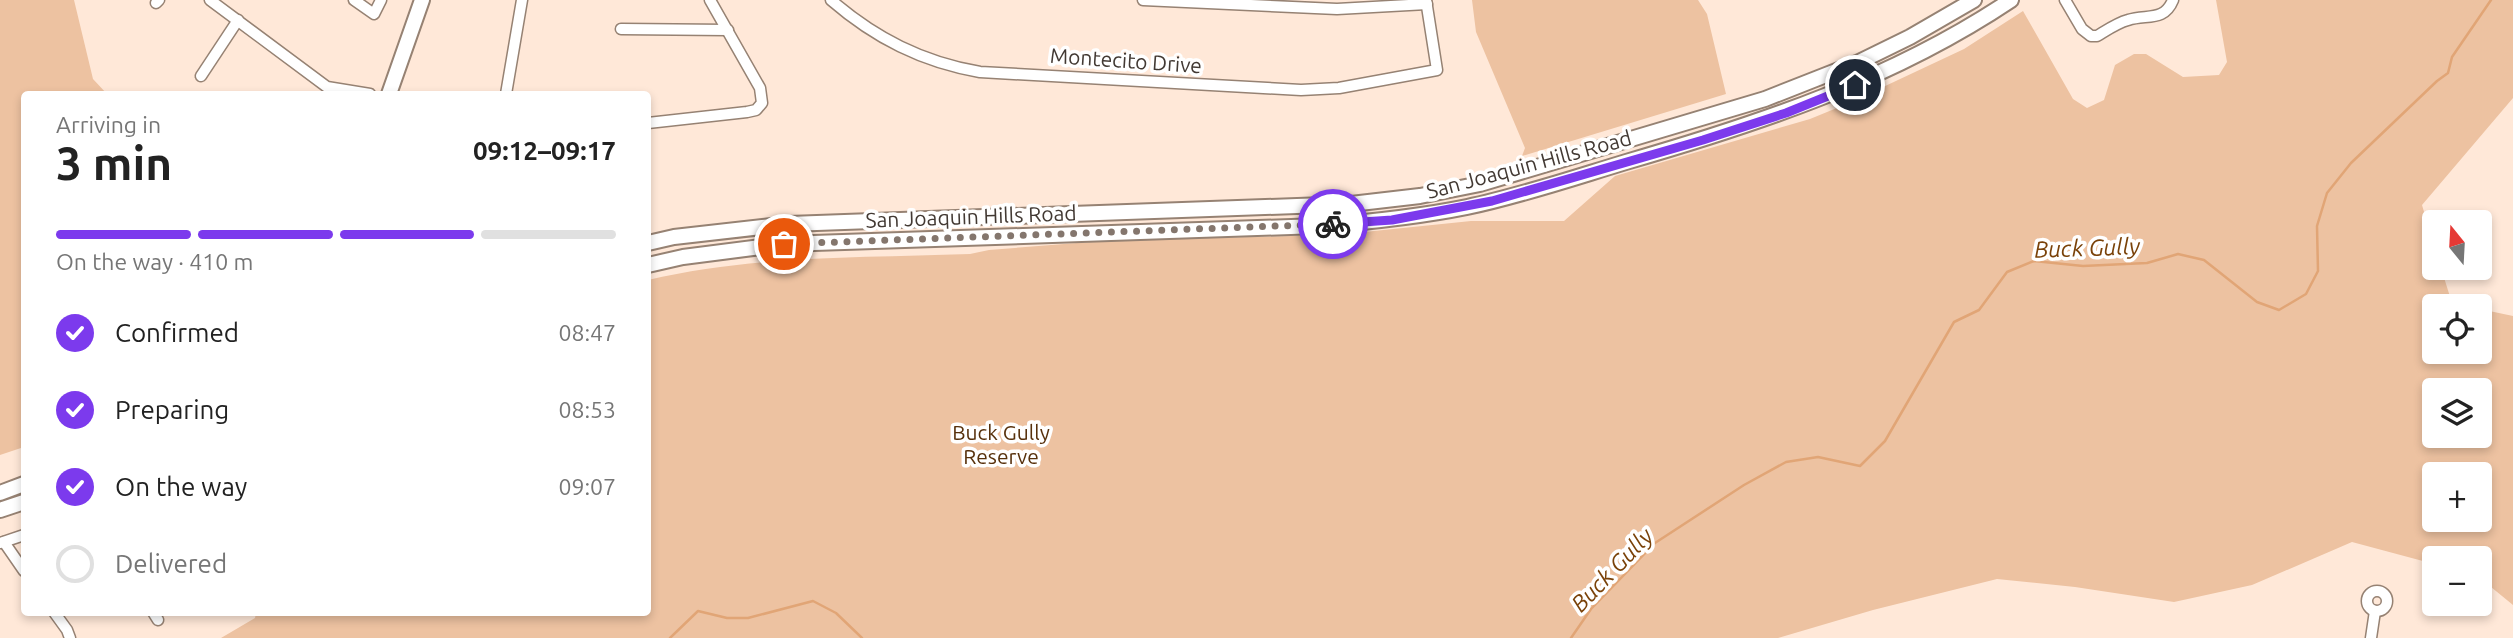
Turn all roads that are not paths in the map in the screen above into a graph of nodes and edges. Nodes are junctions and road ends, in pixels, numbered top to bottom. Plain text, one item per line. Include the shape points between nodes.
1 (210, 0) edge
2 (354, 0) edge
3 (381, 0) edge
4 (422, 0) edge
5 (522, 0) edge
6 (710, 0) edge
7 (831, 0) edge
8 (1143, 0) edge
9 (1974, 0) edge
10 (2011, 0) edge
11 (2064, 0) edge
12 (2173, 0) edge
13 (1426, 2) edge
14 (238, 20) junction
15 (621, 29) dead end
16 (728, 30) junction
17 (201, 76) dead end
18 (326, 91) edge
19 (390, 91) edge
20 (507, 91) edge
21 (651, 124) edge
22 (651, 242) edge
23 (651, 264) edge
24 (21, 485) edge
25 (0, 493) edge
26 (21, 503) edge
27 (0, 510) edge
28 (21, 536) edge
29 (2, 543) edge
30 (21, 567) edge
31 (2375, 611) dead end
32 (56, 616) edge
33 (69, 638) edge
34 (2371, 638) edge

1 - 14 street
2 - 3 street via 374,14
4 - 19 main road
5 - 20 street
6 - 16 street
7 - 13 street, Montecito Drive via 897,46 943,65 980,72 1308,90 1437,70
8 - 13 street via 1337,9
9 - 22 main road, San Joaquin Hills Road via 1859,62 1765,99 1480,184 1420,196 1351,204 789,224
10 - 23 main road, San Joaquin Hills Road via 1921,53 1786,113 1465,208 1319,226 784,244
11 - 12 street via 2086,34 2097,36 2129,19 2157,16 2169,9
14 - 17 street
14 - 18 street
15 - 16 street
16 - 21 street via 760,88 762,103 747,112
24 - 25 main road
26 - 27 main road
28 - 29 street
29 - 30 street
31 - 34 street
32 - 33 street

